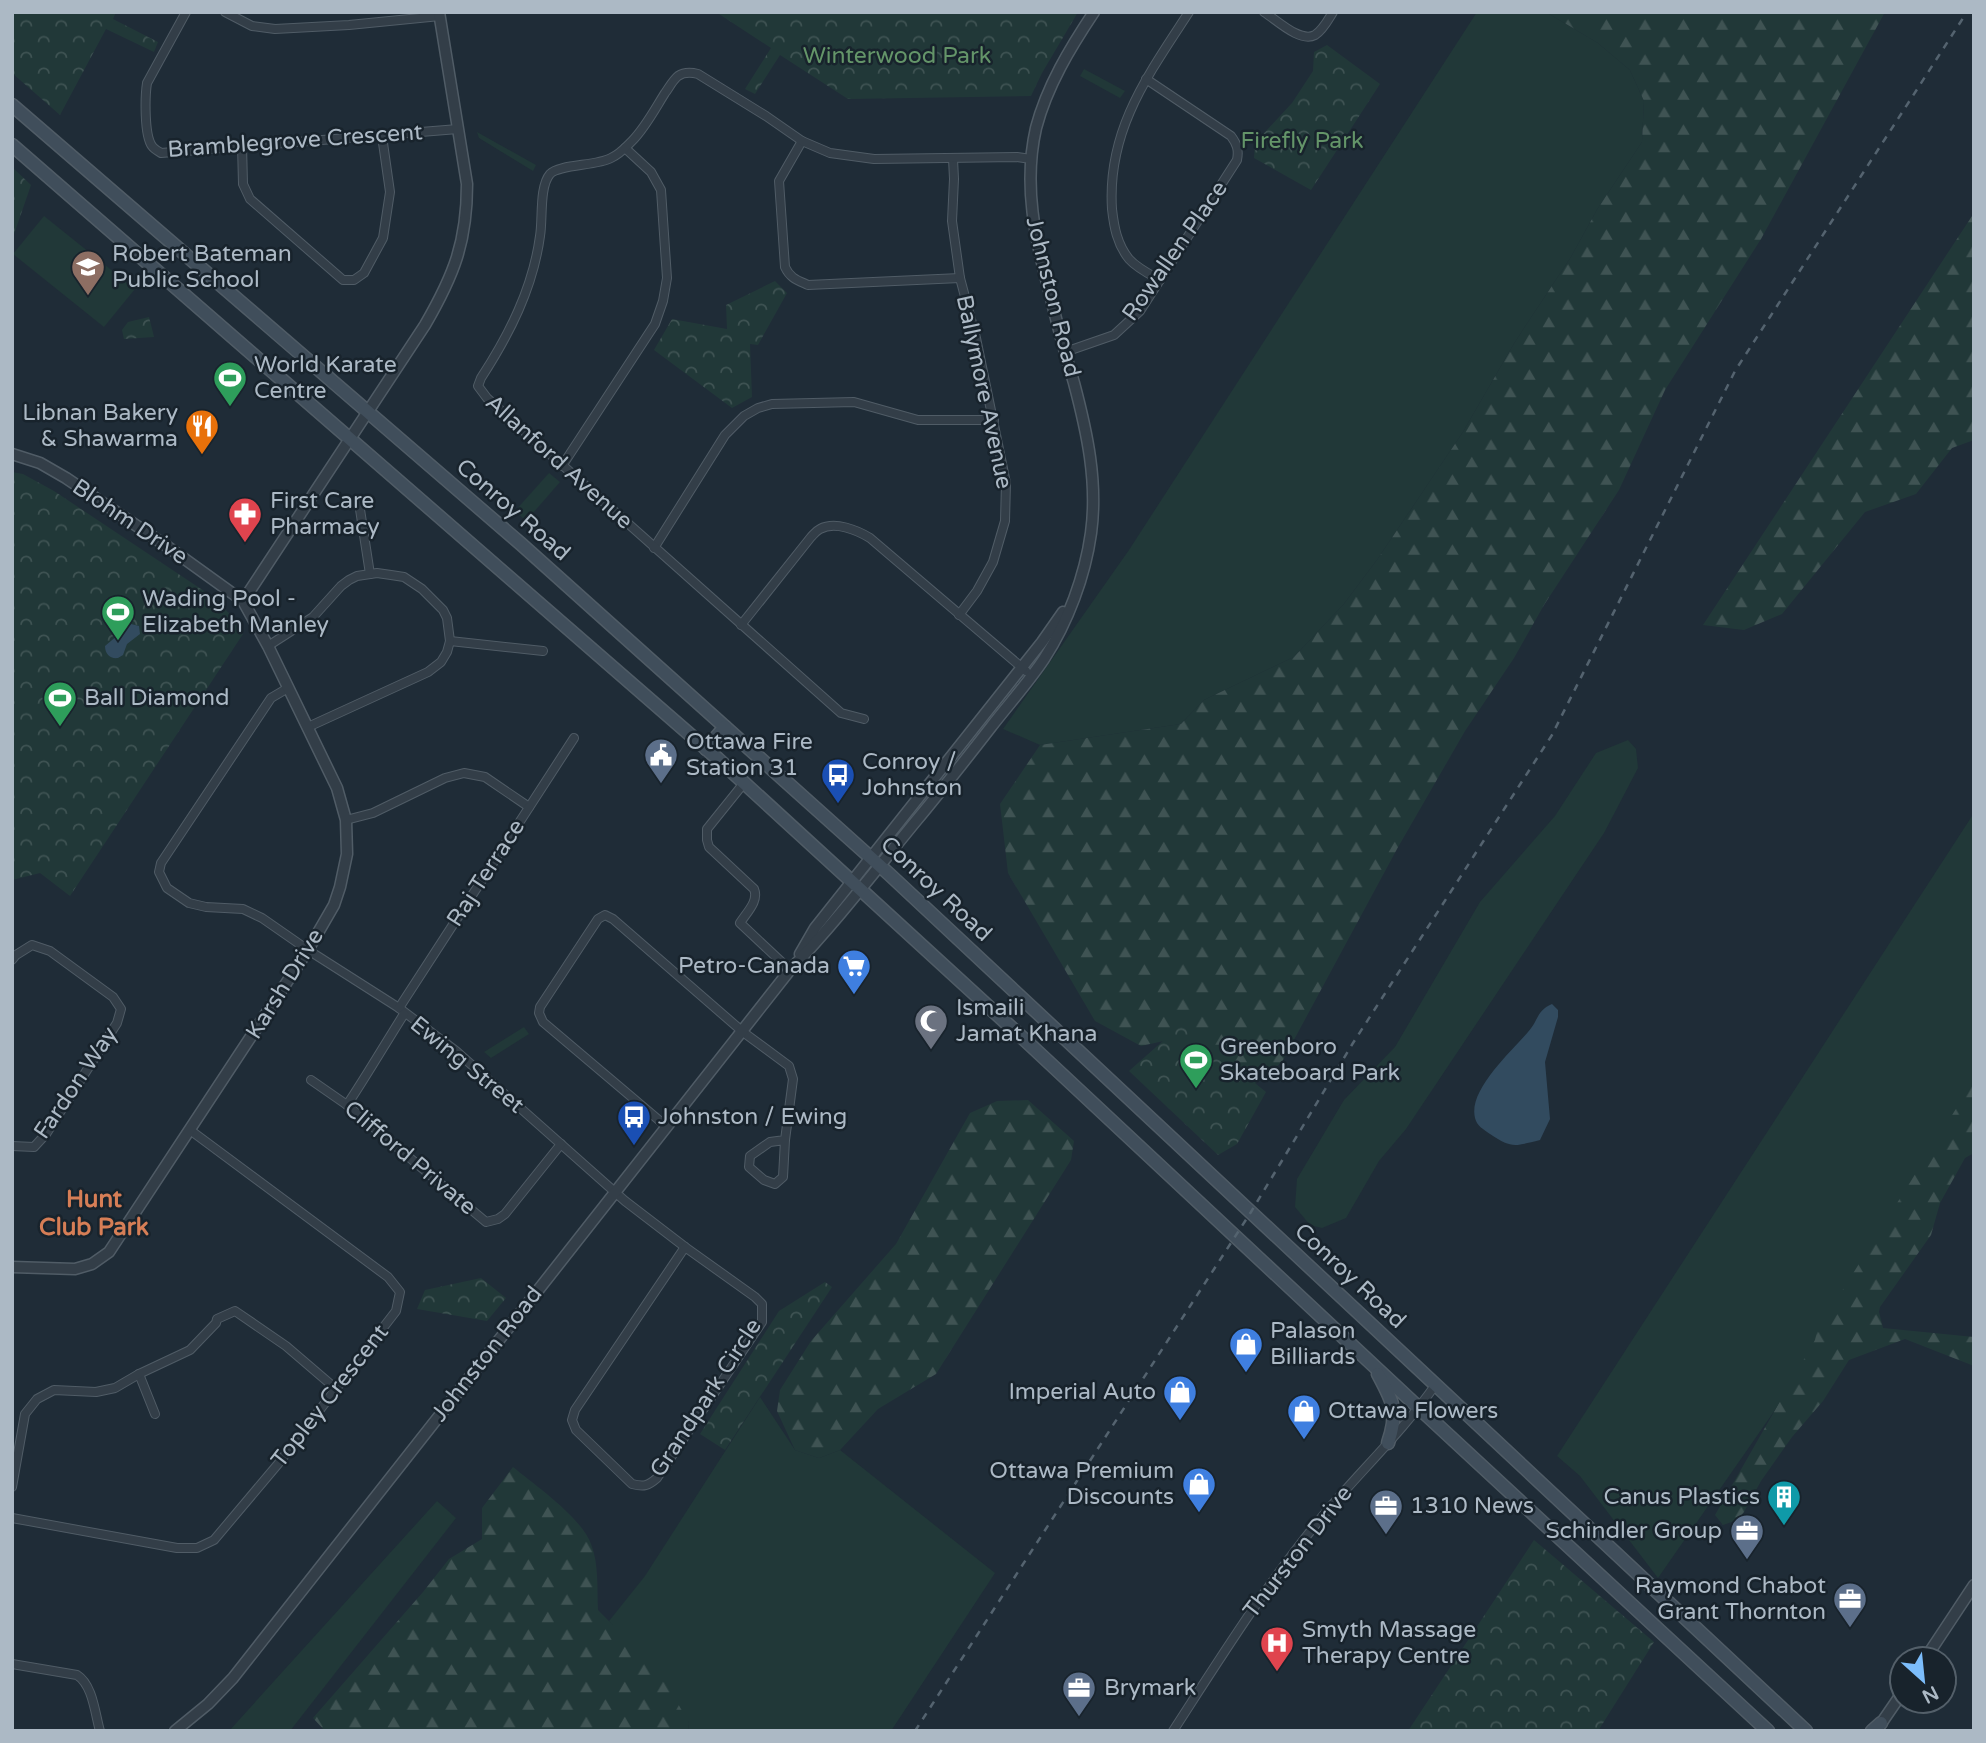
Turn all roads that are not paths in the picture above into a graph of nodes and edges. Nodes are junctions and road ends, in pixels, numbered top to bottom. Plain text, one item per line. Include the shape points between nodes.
1 (186, 12) edge
2 (225, 12) edge
3 (1094, 12) edge
4 (1189, 12) edge
5 (1264, 12) edge
6 (1333, 12) edge
7 (440, 14) edge
8 (1146, 79) junction
9 (12, 105) edge
10 (458, 129) junction
11 (382, 136) junction
12 (802, 141) junction
13 (12, 145) edge
14 (242, 145) junction
15 (625, 148) junction
16 (953, 159) junction
17 (1031, 159) junction
18 (960, 278) junction
19 (1160, 280) junction
20 (1065, 352) junction
21 (366, 411) junction
22 (994, 420) junction
23 (349, 438) junction
24 (12, 454) edge
25 (562, 466) junction
26 (359, 503) dead end
27 (653, 548) junction
28 (370, 574) junction
29 (1075, 591) junction
30 (243, 601) junction
31 (960, 615) junction
32 (741, 625) junction
33 (450, 641) junction
34 (268, 646) junction
35 (543, 650) dead end
36 (1021, 667) junction
37 (1031, 676) junction
38 (288, 688) junction
39 (864, 719) dead end
40 (308, 727) junction
41 (725, 727) junction
42 (574, 738) dead end
43 (706, 749) junction
44 (744, 783) junction
45 (529, 807) junction
46 (346, 820) junction
47 (876, 861) junction
48 (856, 885) junction
49 (308, 950) junction
50 (12, 960) edge
51 (790, 970) junction
52 (402, 1011) junction
53 (743, 1032) junction
54 (311, 1080) dead end
55 (347, 1105) junction
56 (667, 1127) junction
57 (190, 1130) junction
58 (785, 1140) junction
59 (561, 1144) junction
60 (12, 1146) edge
61 (615, 1192) junction
62 (685, 1247) junction
63 (12, 1267) edge
64 (1371, 1362) junction
65 (139, 1374) junction
66 (1436, 1384) junction
67 (335, 1388) junction
68 (1419, 1408) junction
69 (155, 1414) dead end
70 (1388, 1443) junction
71 (12, 1487) edge
72 (12, 1518) edge
73 (1974, 1585) edge
74 (1934, 1645) edge
75 (12, 1664) edge
76 (1888, 1713) edge
77 (1877, 1728) edge
78 (100, 1731) edge
79 (175, 1731) edge
80 (1174, 1731) edge
81 (1768, 1731) edge
82 (1806, 1731) edge

1 - 14 street, Bramblegrove Crescent via 147,83 152,146 161,153
2 - 7 street via 252,26 275,29
3 - 17 street, Johnston Road via 1045,102
4 - 8 street
5 - 6 street via 1304,36 1322,30
7 - 10 street
8 - 19 street via 1121,134 1112,199 1122,249 1138,267
8 - 19 street, Rowallen Place via 1231,136 1239,152
9 - 21 main road, Conroy Road
10 - 11 street, Bramblegrove Crescent
10 - 21 street via 467,184 460,252 439,301
11 - 14 street, Bramblegrove Crescent
11 - 14 street via 390,192 383,238 364,273 354,280 343,280 250,199 243,184
12 - 15 street, Allanford Avenue via 698,74 686,72 674,80
12 - 16 street, Allanford Avenue via 854,157
12 - 18 street via 779,181 785,267 794,279 808,285
13 - 23 main road
15 - 25 street via 651,172 661,190 666,290 655,324
15 - 25 street, Allanford Avenue via 610,160 559,168 550,174 529,284 478,386
16 - 17 street, Allanford Avenue
16 - 18 street, Ballymore Avenue via 952,221
17 - 20 street, Johnston Road via 1033,225
18 - 22 street, Ballymore Avenue
19 - 20 street, Rowallen Place via 1123,328 1106,339
20 - 29 street, Johnston Road via 1091,449 1093,524
21 - 23 street
21 - 41 main road, Conroy Road
22 - 27 street via 918,420 854,401 758,408 725,435
22 - 31 street, Ballymore Avenue via 1006,483 1005,521 993,562
23 - 30 street
23 - 43 main road
24 - 30 street, Blohm Drive via 58,472
25 - 27 street, Allanford Avenue
26 - 28 street
27 - 32 street, Allanford Avenue
28 - 33 street via 404,577 422,589 443,610
28 - 34 street via 349,580 313,617
29 - 36 street, Johnston Road
29 - 37 street, Johnston Road via 1058,634
30 - 34 street, Karsh Drive
31 - 32 street via 870,538 832,526 811,537
31 - 36 street
32 - 39 street, Allanford Avenue via 841,713
33 - 35 street
33 - 40 street via 441,662 428,672
34 - 38 street, Karsh Drive
36 - 37 street
36 - 47 street, Johnston Road
37 - 47 street, Johnston Road
38 - 40 street, Karsh Drive
38 - 49 street, Ewing Street via 271,698 159,872 167,888 189,903 243,909
40 - 46 street, Karsh Drive via 337,788
41 - 43 main road
41 - 47 main road, Conroy Road
42 - 45 street, Raj Terrace
43 - 44 main road
44 - 48 main road
44 - 51 street via 707,829 706,840 709,848 754,888 754,902 740,923
45 - 46 street via 485,777 464,773
45 - 52 street, Raj Terrace
46 - 49 street, Karsh Drive via 347,854 340,887
47 - 48 street, Johnston Road
47 - 66 main road, Conroy Road
48 - 51 street, Johnston Road via 815,928
48 - 64 main road
49 - 52 street, Ewing Street
49 - 57 street, Karsh Drive
50 - 60 street, Fardon Way via 32,945 50,951 113,997 121,1009 117,1023 46,1134 34,1147
51 - 53 street, Johnston Road
52 - 55 street, Raj Terrace
52 - 59 street, Ewing Street via 456,1051
53 - 56 street, Johnston Road
53 - 56 street via 613,919 605,915 598,919 539,1013 543,1022
53 - 58 street via 789,1066 793,1079
54 - 55 street, Clifford Private
55 - 59 street, Clifford Private via 486,1222 505,1214
56 - 61 street, Johnston Road
57 - 63 street, Karsh Drive via 109,1252 75,1269
57 - 67 street, Topley Crescent via 388,1277 400,1292 396,1311
58 - 58 street via 770,1142 750,1156 749,1167 764,1180 775,1184 783,1177
59 - 61 street, Ewing Street
61 - 62 street, Grandpark Circle
61 - 79 street, Johnston Road via 233,1678
62 - 62 street, Grandpark Circle via 572,1420 576,1430 632,1484 641,1486 657,1478 762,1322 762,1304 755,1297
64 - 68 main road
64 - 70 main road via 1392,1404 1394,1425
65 - 67 street via 190,1350 218,1319 234,1311 286,1346
65 - 69 street
65 - 71 street via 115,1388 54,1390 37,1399 25,1415
66 - 68 street, Thurston Drive
66 - 82 main road, Conroy Road
67 - 72 street, Topley Crescent via 214,1540 197,1548
68 - 70 street, Thurston Drive
68 - 81 main road
70 - 80 street, Thurston Drive via 1316,1524 1242,1624
73 - 74 street
75 - 78 street via 82,1678
76 - 77 street

